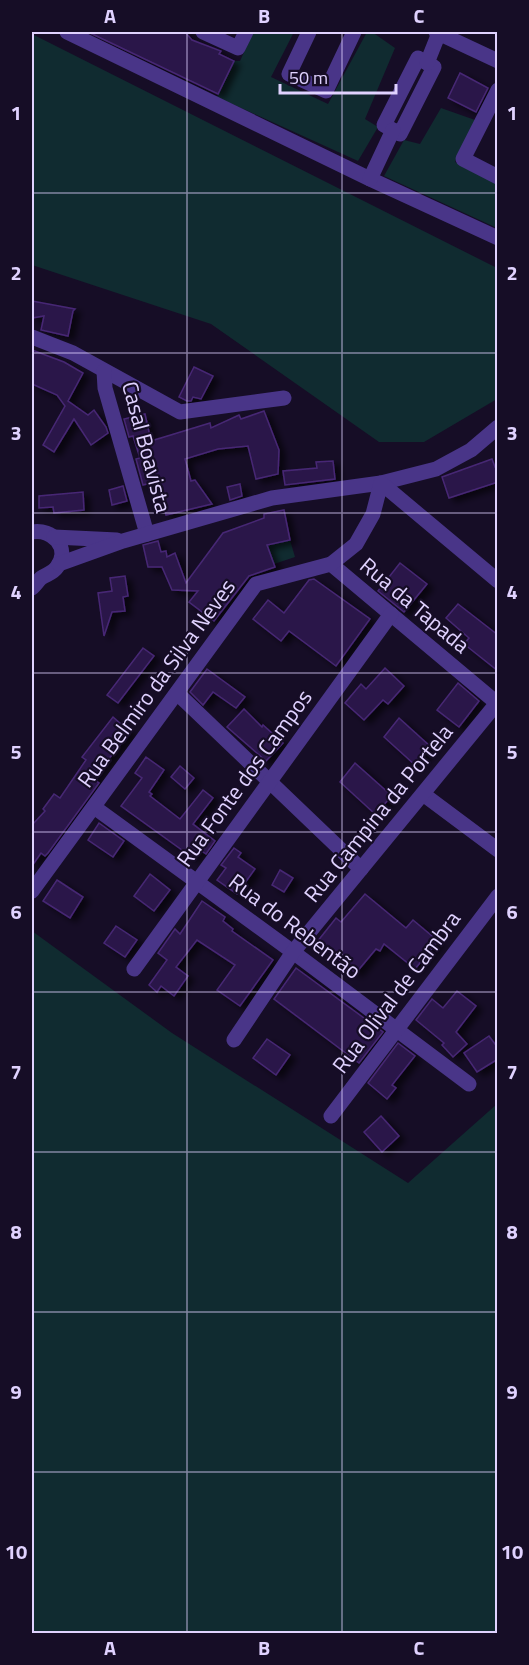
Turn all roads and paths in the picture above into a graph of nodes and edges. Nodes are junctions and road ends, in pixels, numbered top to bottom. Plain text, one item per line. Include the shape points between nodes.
1 (67, 32) edge
2 (203, 32) edge
3 (246, 32) edge
4 (309, 32) edge
5 (354, 32) edge
6 (437, 32) edge
7 (497, 59) edge
8 (498, 90) edge
9 (498, 177) edge
10 (370, 180) junction
11 (498, 238) edge
12 (32, 337) edge
13 (104, 371) junction
14 (284, 398) dead end
15 (498, 427) edge
16 (381, 483) junction
17 (32, 532) edge
18 (147, 534) junction
19 (54, 537) junction
20 (123, 541) junction
21 (59, 564) junction
22 (331, 564) junction
23 (37, 576) edge
24 (498, 581) edge
25 (32, 588) edge
26 (391, 614) junction
27 (177, 693) junction
28 (497, 704) edge
29 (270, 782) junction
30 (423, 794) junction
31 (94, 807) junction
32 (498, 850) edge
33 (361, 869) junction
34 (197, 882) junction
35 (32, 891) edge
36 (496, 901) edge
37 (293, 952) junction
38 (134, 969) dead end
39 (396, 1030) junction
40 (234, 1040) dead end
41 (469, 1084) dead end
42 (331, 1116) dead end

1 - 10 street
2 - 3 street via 238,48
4 - 5 street via 289,74 326,91
6 - 7 street
6 - 10 street via 427,63 434,66 400,134 393,130
8 - 9 street via 463,159
10 - 11 street
12 - 13 street, Casal Boavista via 73,352
13 - 14 street, Casal Boavista via 180,412
13 - 18 street, Casal Boavista via 105,388
15 - 16 street via 471,450 436,469
16 - 18 street via 272,498
16 - 22 street, Rua Belmiro da Silva Neves via 373,514 356,544
16 - 24 street
17 - 19 street via 42,531
18 - 20 street
19 - 20 street
19 - 21 street via 61,549
20 - 21 street
21 - 23 street via 55,570
22 - 26 street, Rua da Tapada
22 - 27 street, Rua Belmiro da Silva Neves via 256,584
23 - 25 street
26 - 28 street, Rua da Tapada
26 - 29 street, Rua Fonte dos Campos
27 - 29 street
27 - 31 street, Rua Belmiro da Silva Neves
28 - 30 street, Rua Campina da Portela
29 - 33 street
29 - 34 street, Rua Fonte dos Campos
30 - 32 street
30 - 33 street, Rua Campina da Portela
31 - 34 street, Rua do Rebentão
31 - 35 street, Rua Belmiro da Silva Neves
33 - 37 street, Rua Campina da Portela
34 - 37 street, Rua do Rebentão
34 - 38 street, Rua Fonte dos Campos
36 - 39 street, Rua Olival de Cambra
37 - 39 street, Rua do Rebentão
37 - 40 street, Rua Campina da Portela
39 - 41 street, Rua do Rebentão
39 - 42 street, Rua Olival de Cambra

